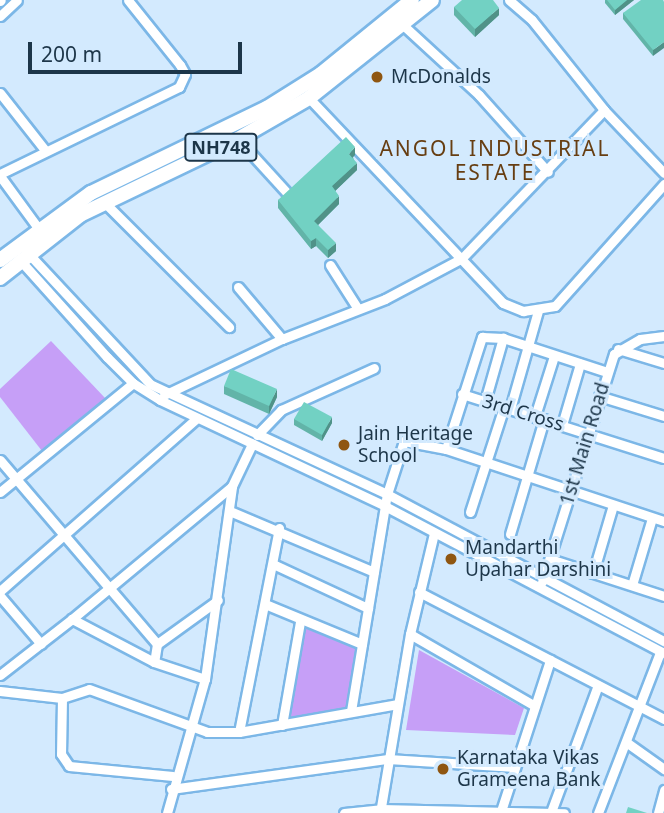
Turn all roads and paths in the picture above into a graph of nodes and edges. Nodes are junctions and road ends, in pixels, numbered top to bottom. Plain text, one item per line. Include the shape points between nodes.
1 (17, 0) edge
2 (128, 0) edge
3 (412, 0) edge
4 (432, 0) edge
5 (509, 0) edge
6 (0, 16) edge
7 (404, 25) junction
8 (0, 93) edge
9 (309, 98) junction
10 (604, 110) junction
11 (238, 139) junction
12 (44, 149) junction
13 (548, 172) junction
14 (664, 173) edge
15 (0, 175) edge
16 (664, 184) edge
17 (288, 194) edge
18 (104, 202) junction
19 (38, 228) junction
20 (20, 251) junction
21 (462, 258) junction
22 (0, 260) edge
23 (330, 265) dead end
24 (0, 278) edge
25 (238, 287) dead end
26 (358, 309) junction
27 (538, 311) junction
28 (229, 327) dead end
29 (664, 336) edge
30 (503, 338) junction
31 (282, 339) junction
32 (528, 348) junction
33 (618, 349) junction
34 (554, 356) junction
35 (664, 363) edge
36 (580, 364) junction
37 (374, 368) dead end
38 (607, 372) junction
39 (133, 383) junction
40 (462, 394) junction
41 (163, 396) junction
42 (599, 396) junction
43 (485, 401) junction
44 (507, 408) junction
45 (664, 416) edge
46 (197, 418) junction
47 (540, 418) junction
48 (562, 425) junction
49 (587, 432) junction
50 (255, 439) junction
51 (446, 449) junction
52 (664, 458) edge
53 (0, 460) edge
54 (487, 461) junction
55 (528, 474) junction
56 (16, 478) junction
57 (233, 486) junction
58 (0, 492) edge
59 (570, 492) junction
60 (387, 494) junction
61 (613, 505) junction
62 (385, 506) junction
63 (232, 512) junction
64 (470, 512) dead end
65 (652, 518) junction
66 (664, 521) edge
67 (279, 528) junction
68 (62, 532) junction
69 (434, 533) junction
70 (510, 534) dead end
71 (550, 559) junction
72 (273, 564) junction
73 (373, 572) junction
74 (593, 573) junction
75 (542, 583) junction
76 (632, 585) junction
77 (113, 588) junction
78 (419, 592) junction
79 (0, 593) edge
80 (664, 596) edge
81 (218, 600) junction
82 (265, 604) junction
83 (368, 608) junction
84 (72, 618) junction
85 (300, 622) junction
86 (410, 634) junction
87 (664, 641) edge
88 (41, 644) junction
89 (157, 644) junction
90 (362, 645) junction
91 (662, 653) edge
92 (550, 660) junction
93 (154, 662) junction
94 (0, 675) edge
95 (205, 680) junction
96 (598, 685) junction
97 (0, 691) edge
98 (62, 698) junction
99 (397, 704) junction
100 (535, 706) junction
101 (638, 706) junction
102 (351, 711) junction
103 (664, 719) edge
104 (282, 725) junction
105 (190, 729) junction
106 (239, 732) junction
107 (626, 742) junction
108 (388, 759) junction
109 (515, 767) junction
110 (664, 769) edge
111 (173, 776) junction
112 (171, 789) junction
113 (664, 790) edge
114 (380, 811) edge
115 (501, 811) junction
116 (551, 812) edge
117 (167, 813) edge
118 (344, 813) edge
119 (564, 813) edge
120 (598, 813) edge
121 (657, 813) edge

1 - 6 street
2 - 12 street via 180,65 184,80 179,87
3 - 19 highway, NH748 via 356,48 267,108 91,193
4 - 7 highway, NH748
5 - 10 street via 532,20
7 - 9 highway, NH748
7 - 13 street via 479,95
8 - 12 street
9 - 11 highway, NH748
9 - 21 street
10 - 13 street
10 - 14 street
11 - 17 street
11 - 18 highway, NH748
12 - 15 street
13 - 21 street
15 - 19 street
16 - 27 street via 565,296 555,306
18 - 20 highway, NH748
18 - 28 street
19 - 20 highway, NH748
20 - 22 highway, NH748
20 - 24 highway, NH748
20 - 39 street
20 - 41 street
21 - 26 street
21 - 27 street via 503,303
23 - 26 street
25 - 31 street
26 - 31 street
27 - 32 street
29 - 33 street via 639,339
30 - 32 street
30 - 40 street via 486,335 478,340
30 - 43 street
31 - 41 street
32 - 34 street
32 - 44 street
33 - 35 street
33 - 38 street, 1st Main Road
34 - 36 street
34 - 47 street
36 - 38 street
36 - 48 street
37 - 50 street via 281,411
38 - 42 street, 1st Main Road
39 - 41 street
39 - 56 street
40 - 43 street, 3rd Cross
40 - 51 street
41 - 46 street
41 - 50 street
42 - 45 street
42 - 49 street, 1st Main Road
43 - 44 street, 3rd Cross
44 - 47 street, 3rd Cross
44 - 54 street
46 - 50 street
46 - 68 street via 123,486
47 - 48 street, 3rd Cross
47 - 55 street
48 - 49 street, 3rd Cross
49 - 52 street, 3rd Cross
49 - 59 street, 1st Main Road
50 - 57 street
50 - 60 street
50 - 62 street
51 - 54 street
51 - 60 street via 412,439 402,443
53 - 56 street
54 - 55 street
54 - 64 street
55 - 59 street
55 - 70 street
56 - 58 street
56 - 68 street
57 - 63 street
57 - 77 street
59 - 61 street
59 - 71 street, 1st Main Road
60 - 62 street
60 - 75 street
61 - 65 street
61 - 74 street
62 - 69 street
62 - 73 street
63 - 67 street
63 - 81 street
65 - 66 street
65 - 76 street
67 - 72 street
67 - 73 street
68 - 77 street
68 - 79 street
69 - 75 street
69 - 78 street
71 - 74 street
71 - 75 street, 1st Main Road
72 - 82 street
72 - 83 street
73 - 83 street
74 - 76 street
75 - 87 street
75 - 91 street
76 - 80 street
77 - 84 street
77 - 89 street
78 - 86 street
78 - 92 street
79 - 88 street
81 - 89 street
81 - 95 street
82 - 85 street
82 - 106 street
83 - 90 street
84 - 88 street
84 - 93 street
85 - 90 street
85 - 104 street
86 - 99 street
86 - 100 street
88 - 94 street
89 - 93 street
90 - 102 street
91 - 101 street
92 - 96 street
92 - 100 street
93 - 95 street
95 - 105 street
96 - 101 street
96 - 116 street
97 - 98 street
98 - 105 street via 89,689
98 - 111 street via 61,754 69,766
99 - 102 street
99 - 108 street
100 - 109 street
101 - 103 street
101 - 107 street
102 - 104 street
104 - 106 street
105 - 106 street
105 - 111 street
107 - 110 street
107 - 120 street
108 - 109 street
108 - 112 street
108 - 114 street
109 - 115 street
111 - 112 street
112 - 117 street
113 - 121 street
114 - 115 street
114 - 118 street
115 - 116 street
116 - 119 street

